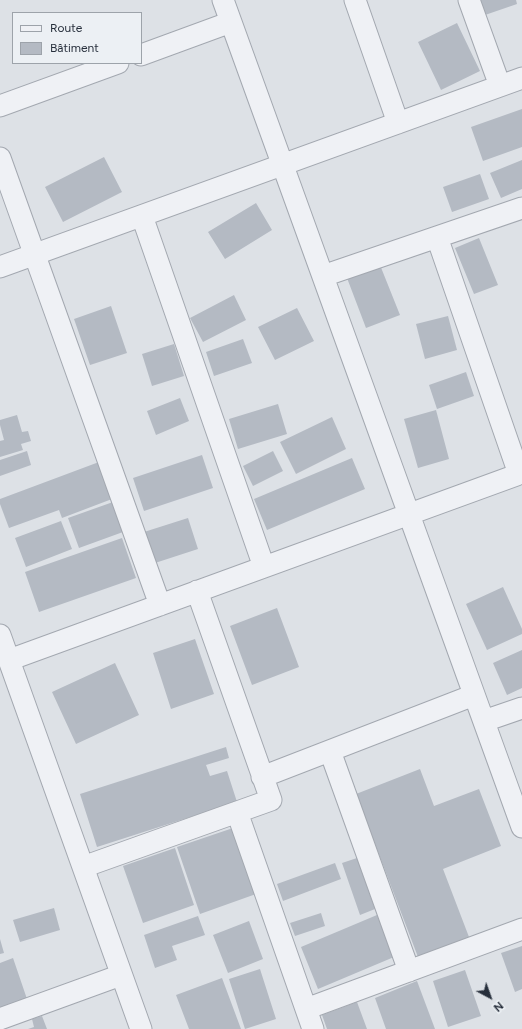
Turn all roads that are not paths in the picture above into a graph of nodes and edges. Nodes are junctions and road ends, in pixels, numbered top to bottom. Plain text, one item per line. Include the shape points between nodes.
1 (223, 0) edge
2 (355, 0) edge
3 (469, 0) edge
4 (231, 22) junction
5 (142, 55) edge
6 (115, 64) edge
7 (522, 78) edge
8 (500, 86) junction
9 (0, 106) edge
10 (398, 123) junction
11 (0, 158) edge
12 (283, 165) junction
13 (522, 208) edge
14 (142, 216) junction
15 (437, 237) junction
16 (35, 255) junction
17 (0, 267) edge
18 (323, 276) junction
19 (520, 474) edge
20 (409, 514) junction
21 (264, 567) junction
22 (197, 591) junction
23 (160, 605) junction
24 (0, 635) edge
25 (9, 660) junction
26 (474, 695) junction
27 (522, 708) edge
28 (484, 722) junction
29 (330, 751) junction
30 (262, 777) junction
31 (237, 812) junction
32 (522, 827) edge
33 (83, 867) junction
34 (522, 929) edge
35 (409, 971) junction
36 (121, 974) junction
37 (306, 1009) junction
38 (0, 1019) edge
39 (141, 1029) edge
40 (313, 1029) edge

1 - 4 street
2 - 10 street
3 - 8 street
4 - 5 street
4 - 12 street
6 - 9 street
7 - 8 street
8 - 10 street
10 - 12 street
11 - 16 street
12 - 14 street
12 - 18 street
13 - 15 street
14 - 16 street
14 - 21 street
15 - 18 street
15 - 19 street
16 - 17 street
16 - 23 street
18 - 20 street
19 - 20 street
20 - 21 street
20 - 26 street
21 - 22 street
22 - 23 street
22 - 30 street
23 - 25 street
24 - 25 street
25 - 33 street
26 - 28 street
26 - 29 street
27 - 28 street
28 - 32 street
29 - 30 street
29 - 35 street
30 - 31 street via 270,800
31 - 33 street
31 - 37 street
33 - 36 street
34 - 35 street
35 - 37 street
36 - 38 street
36 - 39 street
37 - 40 street

